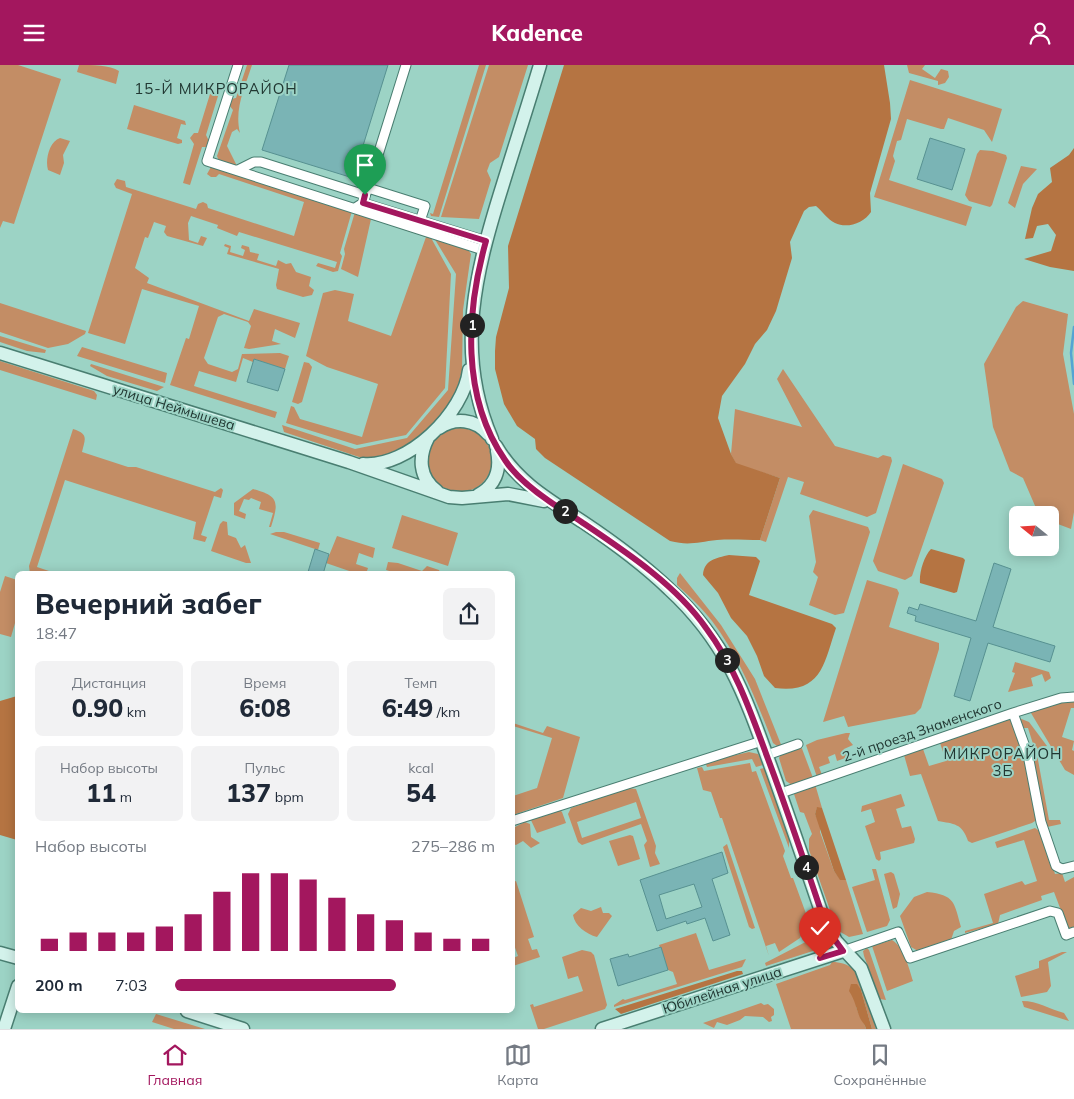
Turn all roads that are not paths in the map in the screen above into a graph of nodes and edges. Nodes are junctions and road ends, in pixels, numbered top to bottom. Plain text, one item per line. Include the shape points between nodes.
1 (238, 65) edge
2 (406, 65) edge
3 (540, 65) edge
4 (238, 170) junction
5 (362, 201) junction
6 (420, 221) junction
7 (485, 245) junction
8 (0, 353) edge
9 (471, 355) junction
10 (433, 432) junction
11 (494, 442) junction
12 (349, 462) junction
13 (444, 496) junction
14 (471, 497) junction
15 (551, 503) junction
16 (1074, 697) edge
17 (1013, 713) junction
18 (762, 741) junction
19 (798, 744) dead end
20 (767, 755) junction
21 (781, 793) junction
22 (515, 820) edge
23 (1074, 866) edge
24 (1074, 932) edge
25 (843, 951) junction
26 (0, 953) edge
27 (15, 957) edge
28 (15, 995) edge
29 (203, 1014) edge
30 (4, 1029) edge
31 (243, 1029) edge
32 (602, 1029) edge
33 (884, 1029) edge

1 - 4 street via 207,161
2 - 5 street
3 - 7 main road
4 - 5 street
4 - 5 street via 261,162
5 - 6 street
5 - 6 street via 425,206
5 - 7 street
6 - 7 street
7 - 9 main road via 474,302
8 - 12 main road, улица Неймышева
9 - 10 main road via 461,396
9 - 11 main road via 477,398
10 - 11 main road via 446,423 470,422 478,425
10 - 12 main road via 406,453 385,462 368,465
10 - 13 main road via 422,453 422,471 429,484
11 - 14 main road via 499,465 494,481
11 - 15 main road via 513,471
12 - 13 main road
13 - 14 main road
14 - 15 main road via 516,494
15 - 18 main road via 583,522 648,571 705,625 731,666
16 - 17 street, 2-й проезд Знаменского
17 - 21 street, 2-й проезд Знаменского
17 - 23 street via 1028,755 1041,822 1056,866 1062,869
18 - 20 main road
18 - 22 street
19 - 20 street
20 - 21 main road
21 - 25 main road via 824,920
24 - 25 street via 1066,935 1058,913 1050,911 910,958 898,932
25 - 32 main road, Юбилейная улица
25 - 33 main road via 861,968
26 - 27 main road
28 - 30 main road
29 - 31 main road

